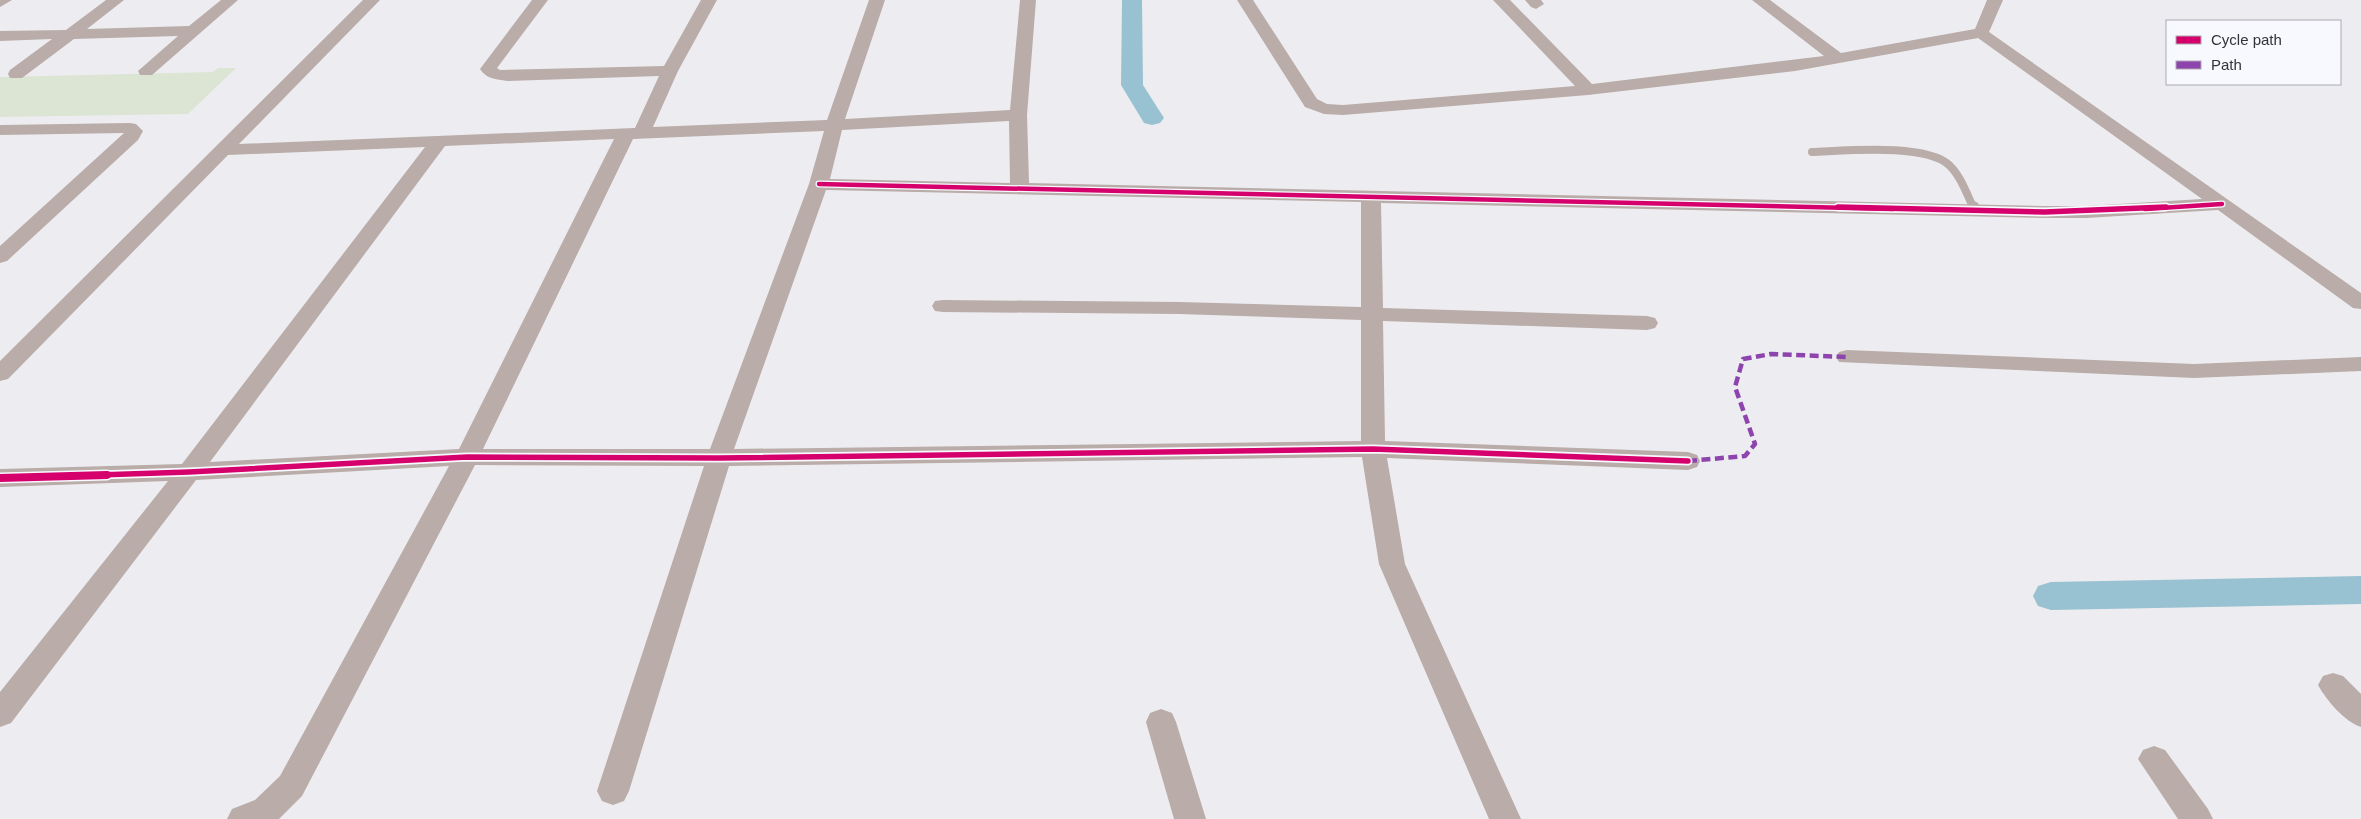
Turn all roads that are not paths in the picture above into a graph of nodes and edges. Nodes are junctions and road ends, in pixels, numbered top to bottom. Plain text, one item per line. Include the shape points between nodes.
1 (4, 0) edge
2 (116, 0) edge
3 (230, 0) edge
4 (372, 0) edge
5 (540, 0) edge
6 (708, 0) edge
7 (877, 0) edge
8 (1028, 0) edge
9 (1245, 0) edge
10 (1501, 0) edge
11 (1760, 0) edge
12 (1995, 0) edge
13 (0, 2) edge
14 (194, 31) junction
15 (1982, 33) junction
16 (71, 34) junction
17 (0, 36) edge
18 (1837, 58) junction
19 (146, 71) dead end
20 (670, 71) junction
21 (16, 74) dead end
22 (1588, 90) junction
23 (1018, 115) junction
24 (834, 125) junction
25 (0, 130) edge
26 (633, 134) junction
27 (438, 143) junction
28 (223, 150) junction
29 (1812, 152) dead end
30 (819, 184) junction
31 (1020, 187) junction
32 (1371, 198) junction
33 (2222, 204) junction
34 (1975, 210) junction
35 (0, 257) edge
36 (2361, 303) edge
37 (943, 306) dead end
38 (1372, 313) junction
39 (1646, 323) dead end
40 (1847, 357) dead end
41 (2361, 364) edge
42 (0, 374) edge
43 (1373, 449) junction
44 (467, 457) junction
45 (719, 458) junction
46 (1688, 461) dead end
47 (188, 472) junction
48 (0, 478) edge
49 (2333, 685) dead end
50 (0, 714) edge
51 (2361, 714) edge
52 (1161, 722) dead end
53 (2154, 759) dead end
54 (613, 791) dead end
55 (243, 819) edge
56 (1190, 819) edge
57 (1505, 819) edge
58 (2197, 819) edge

1 - 13 street
2 - 16 street
3 - 14 street
4 - 28 street
5 - 20 street via 488,69 495,74
6 - 20 street
7 - 24 street
8 - 23 street
9 - 22 street via 1310,103 1324,109
10 - 22 street
11 - 18 street
12 - 15 street
14 - 16 street
14 - 19 street
15 - 18 street
15 - 33 street
16 - 17 street
16 - 21 street
18 - 22 street via 1795,66
20 - 26 street
23 - 24 street
23 - 31 street
24 - 26 street
24 - 30 street
25 - 35 street via 130,128 134,131
26 - 27 street
26 - 44 street
27 - 28 street
27 - 47 street
28 - 42 street
29 - 34 lane via 1911,152 1938,157 1948,164
30 - 31 street
30 - 45 street
31 - 32 street
32 - 34 street
32 - 38 street
33 - 34 street via 2086,212
33 - 36 street
37 - 38 street
38 - 39 street
38 - 43 street
40 - 41 street via 2194,371
43 - 45 street
43 - 46 street
43 - 57 street via 1392,564
44 - 45 street
44 - 47 street
44 - 55 street via 291,786 266,811
45 - 54 street
47 - 48 street
47 - 50 street
49 - 51 street
52 - 56 street
53 - 58 street

